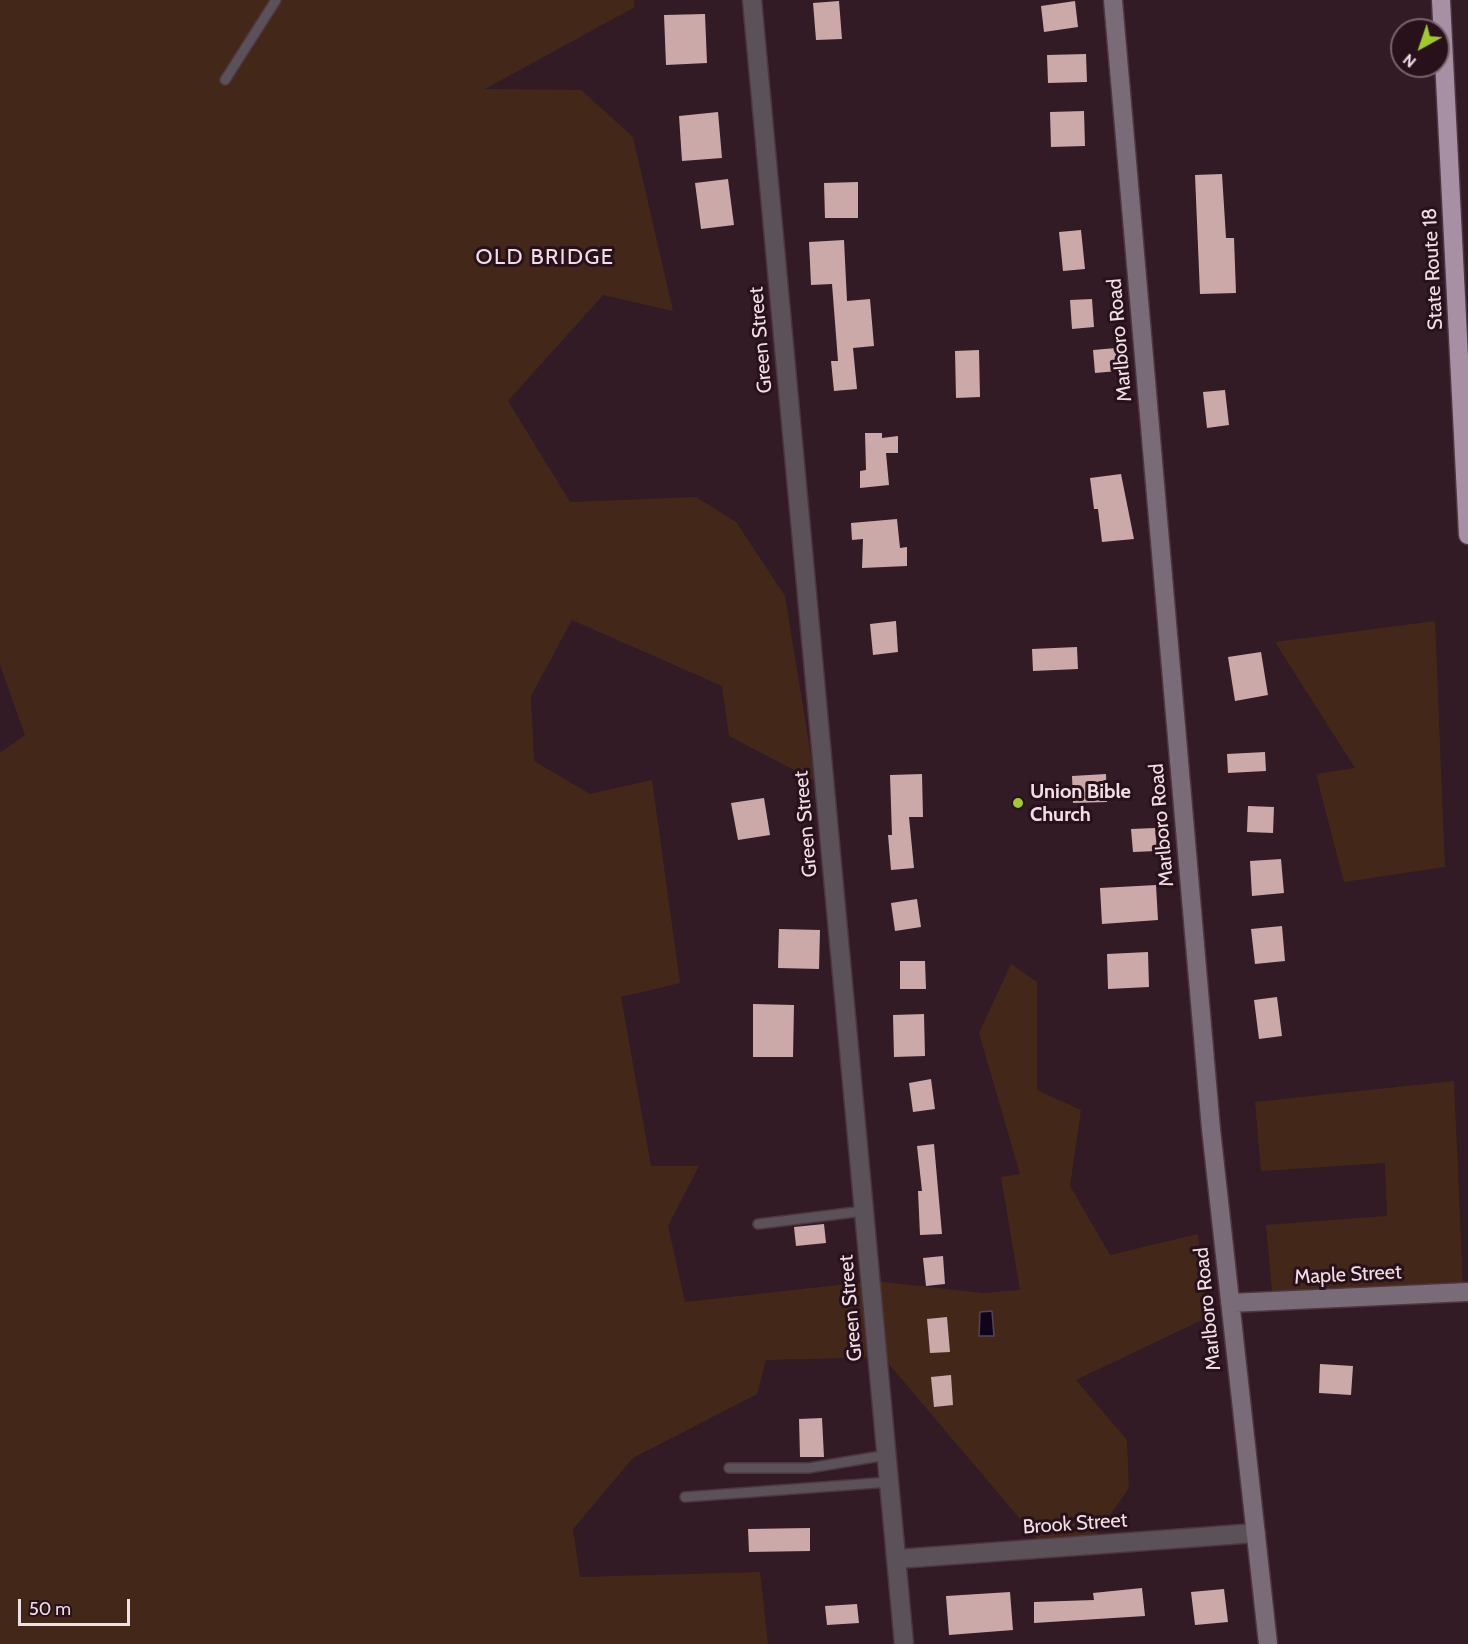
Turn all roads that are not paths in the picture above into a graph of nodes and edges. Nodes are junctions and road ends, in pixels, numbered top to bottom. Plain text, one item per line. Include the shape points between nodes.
1 (276, 0) edge
2 (752, 0) edge
3 (1113, 0) edge
4 (1441, 0) edge
5 (225, 80) dead end
6 (1468, 535) edge
7 (864, 1210) junction
8 (758, 1224) dead end
9 (1468, 1292) edge
10 (1230, 1304) junction
11 (887, 1455) junction
12 (729, 1468) dead end
13 (890, 1482) junction
14 (685, 1497) dead end
15 (1256, 1533) junction
16 (897, 1559) junction
17 (904, 1644) edge
18 (1268, 1644) edge

1 - 5 lane
2 - 7 street, Green Street
3 - 10 street, Marlboro Road via 1211,1129
4 - 6 highway, State Route 18
7 - 8 lane
7 - 11 street, Green Street
9 - 10 street, Maple Street
10 - 15 street, Marlboro Road
11 - 12 lane via 809,1468
11 - 13 street, Green Street
13 - 14 lane
13 - 16 street, Green Street
15 - 16 street, Brook Street
15 - 18 street, Marlboro Road
16 - 17 street, Green Street

